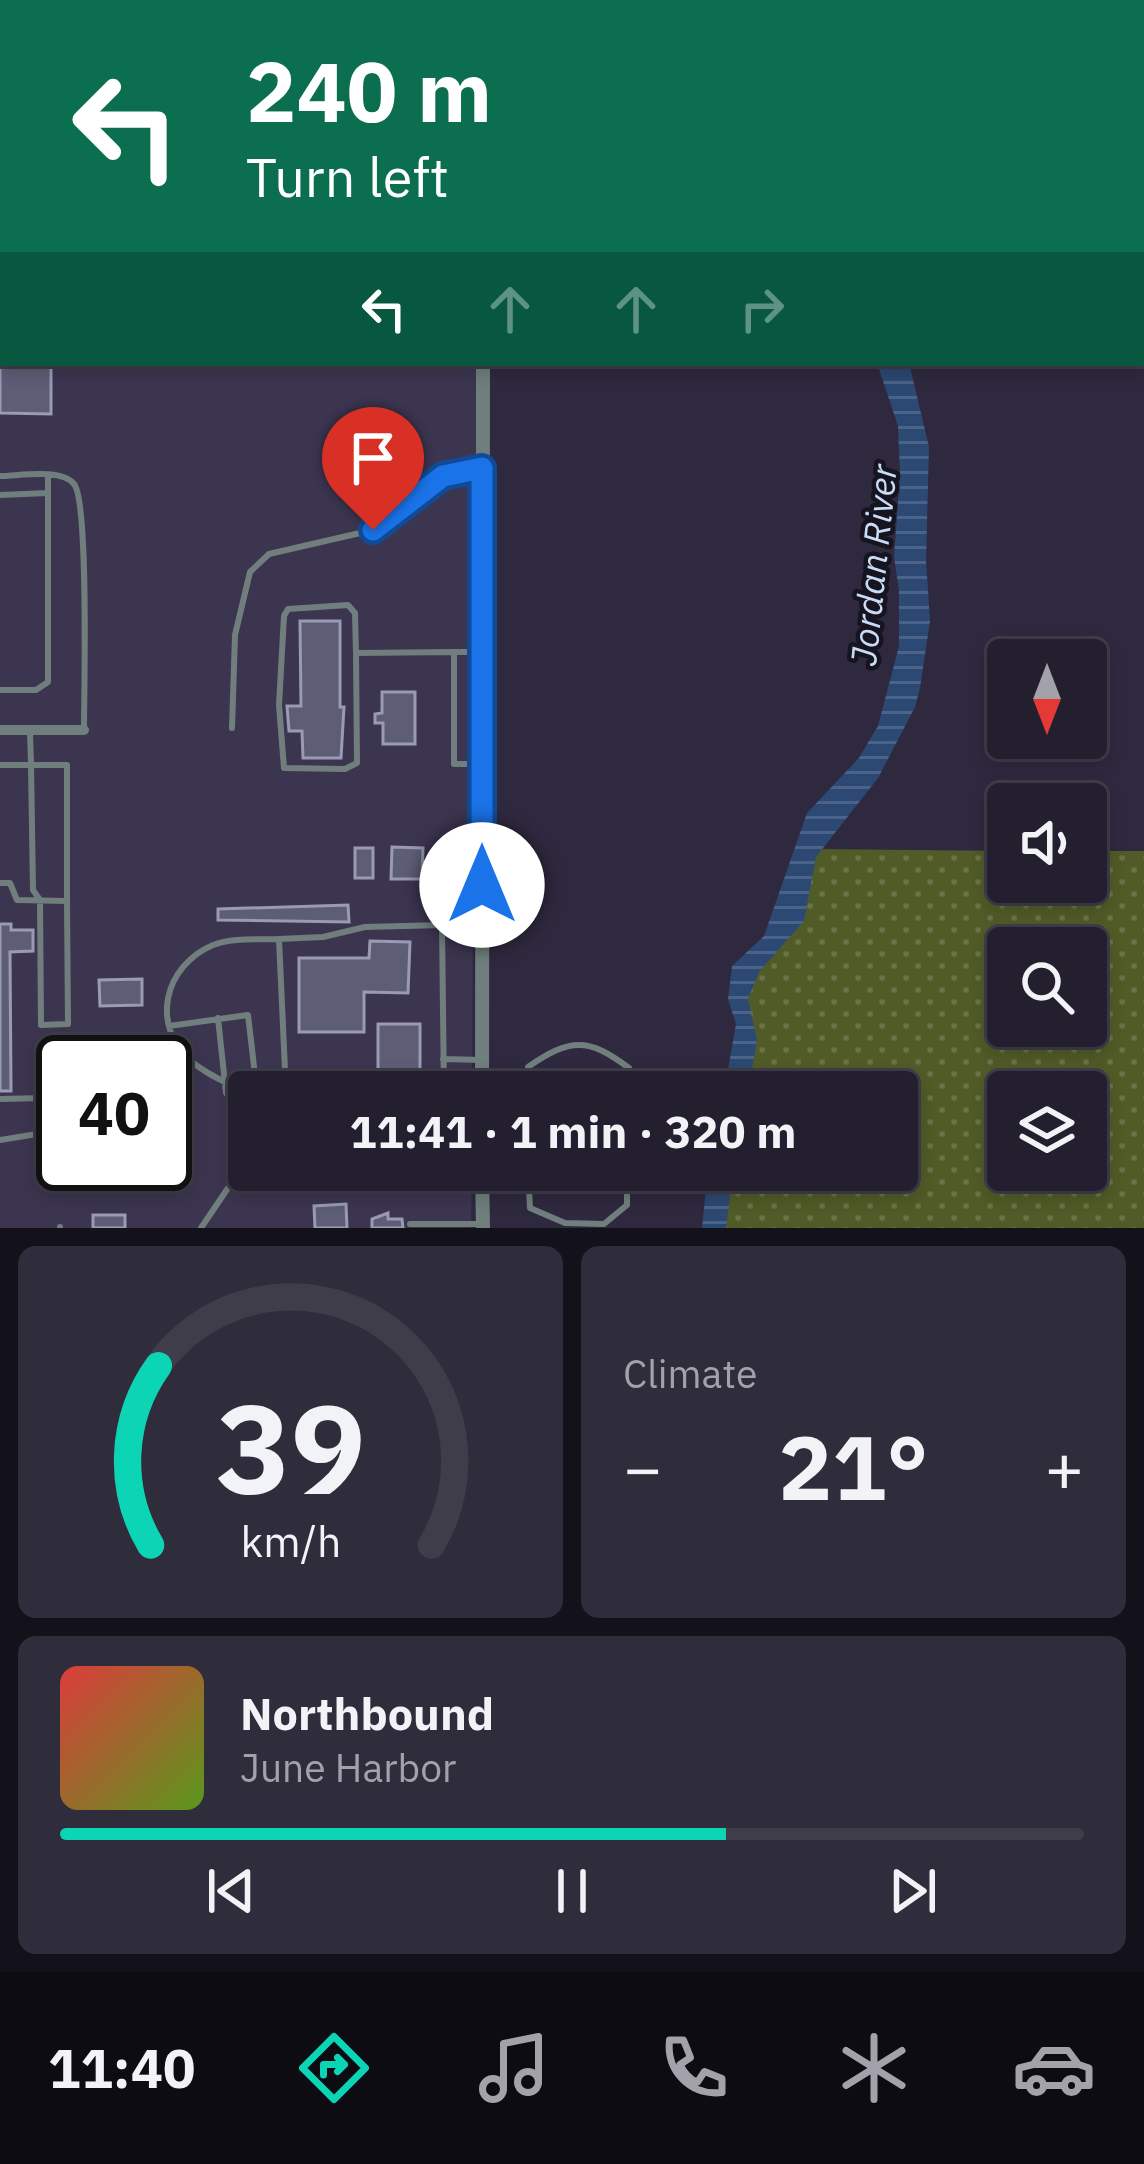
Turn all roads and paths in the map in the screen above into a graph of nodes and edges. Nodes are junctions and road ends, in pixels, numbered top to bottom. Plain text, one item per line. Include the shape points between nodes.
1 (483, 366) edge
2 (482, 468) junction
3 (0, 476) edge
4 (48, 476) junction
5 (48, 493) junction
6 (0, 495) edge
7 (454, 652) junction
8 (481, 652) junction
9 (356, 653) junction
10 (0, 690) edge
11 (232, 728) dead end
12 (0, 730) edge
13 (30, 730) junction
14 (84, 730) joint
15 (481, 764) junction
16 (0, 765) edge
17 (31, 765) junction
18 (0, 884) edge
19 (40, 900) junction
20 (67, 901) junction
21 (442, 925) junction
22 (482, 926) junction
23 (279, 939) junction
24 (218, 1018) junction
25 (168, 1026) junction
26 (443, 1059) junction
27 (482, 1060) junction
28 (253, 1071) edge
29 (285, 1071) edge
30 (443, 1071) edge
31 (482, 1071) edge
32 (528, 1071) edge
33 (629, 1071) edge
34 (224, 1080) junction
35 (228, 1082) edge
36 (228, 1093) edge
37 (0, 1099) edge
38 (0, 1140) edge
39 (228, 1188) edge
40 (482, 1191) edge
41 (529, 1191) edge
42 (627, 1191) edge
43 (410, 1224) dead end
44 (483, 1226) edge
45 (201, 1228) edge

1 - 2 street
2 - 8 street
2 - 11 lane via 443,476 373,530 269,554 250,572 235,635
3 - 4 lane
4 - 5 lane
4 - 14 lane via 68,479 78,491
5 - 6 lane
5 - 10 lane via 48,682
7 - 8 lane
7 - 9 lane
7 - 15 lane via 454,764
8 - 15 street
9 - 9 lane via 353,609 288,609 279,705 284,768 357,763
12 - 13 street
13 - 14 street
13 - 17 lane
15 - 22 street
16 - 17 lane
17 - 19 lane via 33,890
17 - 20 lane via 67,765
18 - 19 lane via 10,884 16,900
19 - 20 lane
19 - 20 lane via 41,1025 68,1024
21 - 22 lane
21 - 23 lane
21 - 26 lane
22 - 27 street
23 - 25 lane via 217,944 196,956 169,990
23 - 29 lane
24 - 25 lane
24 - 28 lane via 242,1014 252,1022
24 - 34 lane
25 - 34 lane via 193,1064
26 - 27 lane
26 - 30 lane
27 - 31 street
32 - 33 lane via 560,1044 601,1047
34 - 35 lane
34 - 36 lane
37 - 38 lane via 45,1098 37,1134
39 - 45 lane
40 - 44 street
41 - 42 lane via 530,1208 566,1223 604,1224 627,1205
43 - 44 lane

